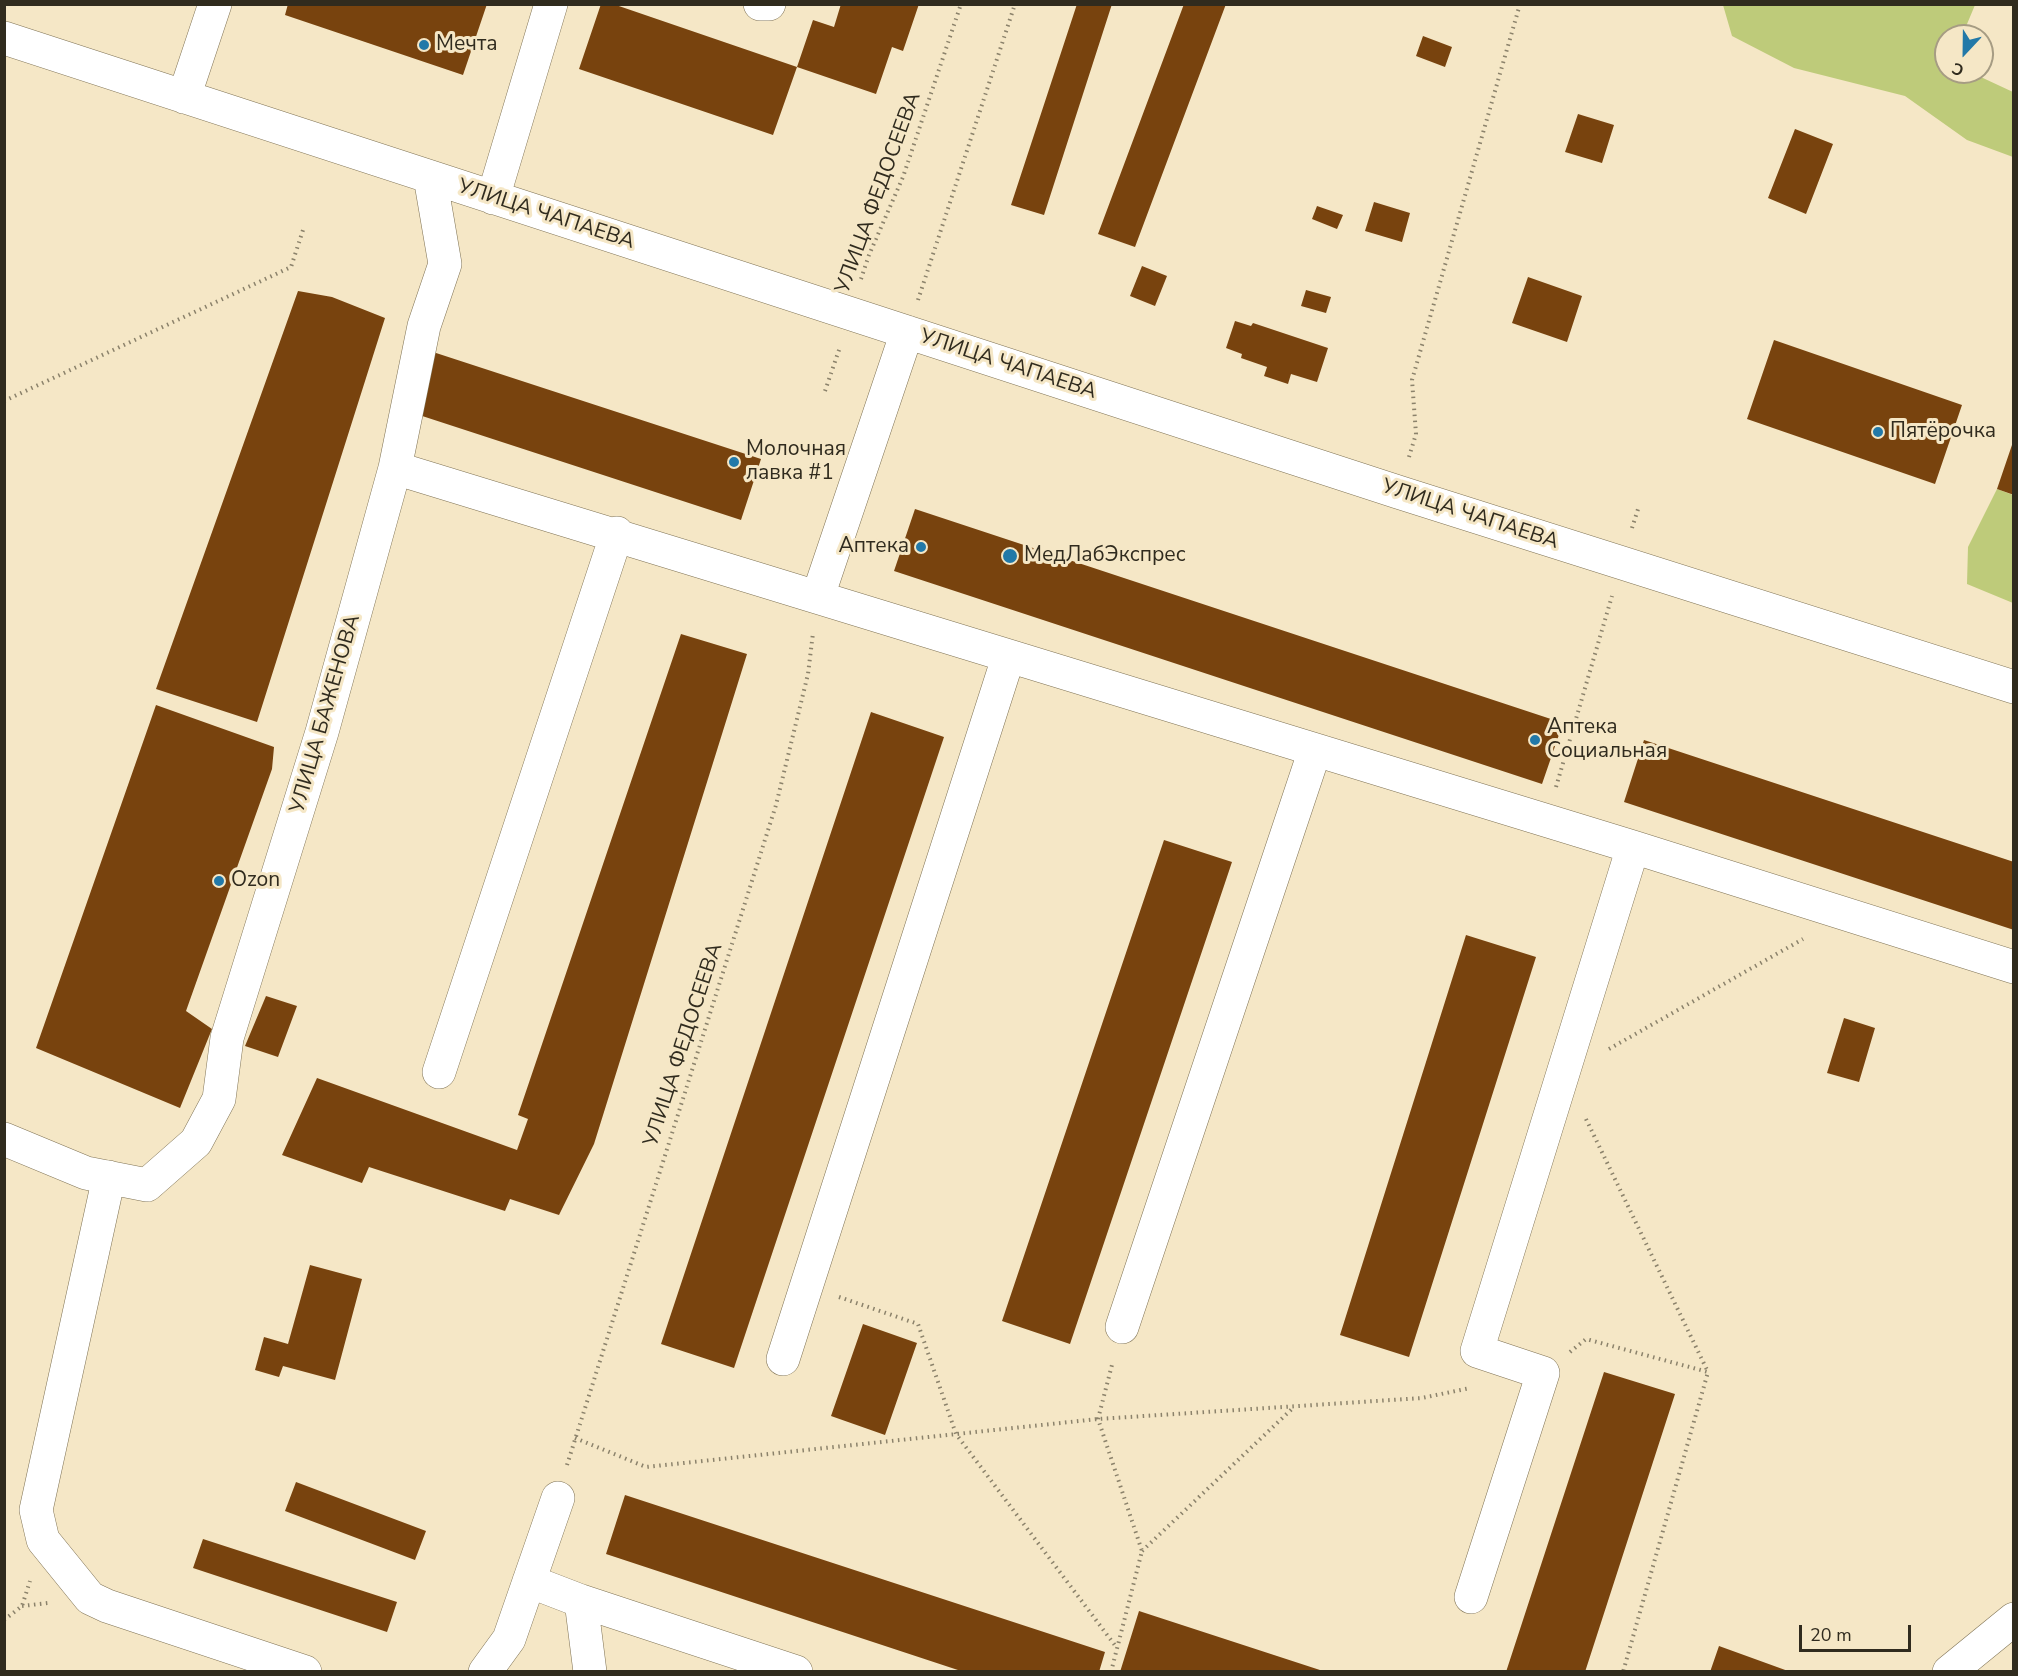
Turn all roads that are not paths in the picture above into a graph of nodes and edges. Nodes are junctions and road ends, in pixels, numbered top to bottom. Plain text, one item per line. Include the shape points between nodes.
1 (215, 4) edge
2 (551, 4) edge
3 (760, 4) edge
4 (769, 4) edge
5 (4, 38) edge
6 (184, 97) junction
7 (430, 177) junction
8 (493, 198) junction
9 (907, 332) junction
10 (395, 468) junction
11 (617, 533) junction
12 (818, 596) junction
13 (1008, 657) junction
14 (2013, 687) edge
15 (1316, 750) junction
16 (1633, 847) junction
17 (2013, 967) edge
18 (439, 1072) dead end
19 (4, 1139) edge
20 (109, 1177) junction
21 (1122, 1327) road end
22 (783, 1359) dead end
23 (558, 1498) road end
24 (529, 1581) junction
25 (1471, 1597) dead end
26 (581, 1601) junction
27 (2013, 1619) edge
28 (305, 1671) edge
29 (486, 1671) edge
30 (590, 1671) edge
31 (796, 1671) edge
32 (1949, 1671) edge

1 - 6 street
2 - 8 street
3 - 4 street
5 - 6 street, УЛИЦА ЧАПАЕВА
6 - 7 street, УЛИЦА ЧАПАЕВА
7 - 8 street, УЛИЦА ЧАПАЕВА
7 - 10 street, УЛИЦА БАЖЕНОВА via 445,264 424,326
8 - 9 street, УЛИЦА ЧАПАЕВА
9 - 12 street
9 - 14 street, УЛИЦА ЧАПАЕВА
10 - 11 street
10 - 20 street, УЛИЦА БАЖЕНОВА via 322,732 227,1038 219,1099 196,1142 147,1185
11 - 12 street
11 - 18 street
12 - 13 street
13 - 15 street
13 - 22 street
15 - 16 street
15 - 21 street
16 - 17 street
16 - 25 street via 1477,1351 1543,1373
19 - 20 street via 86,1173
20 - 28 street via 36,1510 43,1540 90,1598 106,1606
23 - 24 street
24 - 26 street
24 - 29 street via 509,1640
26 - 30 street
26 - 31 street
27 - 32 street

